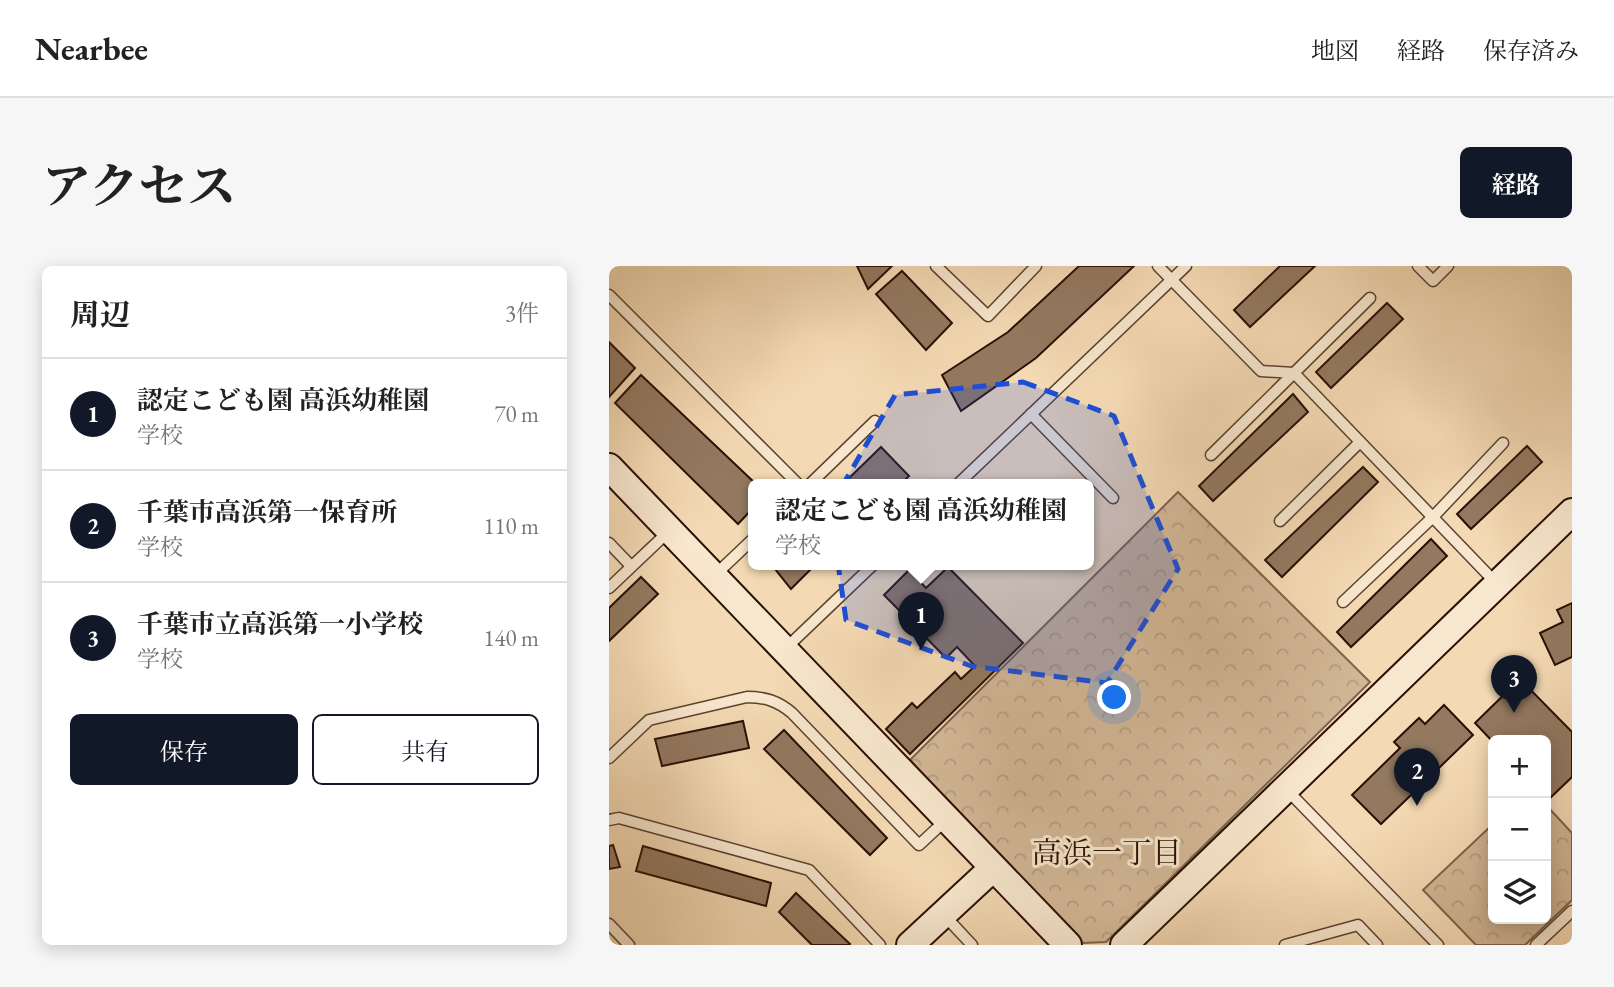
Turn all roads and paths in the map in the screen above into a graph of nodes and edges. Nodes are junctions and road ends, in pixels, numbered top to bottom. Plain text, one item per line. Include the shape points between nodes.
1 (936, 266) edge
2 (1036, 266) edge
3 (1158, 266) edge
4 (1186, 266) edge
5 (1418, 266) edge
6 (1448, 266) edge
7 (1172, 279) junction
8 (609, 295) edge
9 (1370, 298) dead end
10 (1294, 373) junction
11 (1031, 414) junction
12 (875, 421) dead end
13 (1360, 442) junction
14 (1503, 443) dead end
15 (1211, 455) dead end
16 (609, 467) edge
17 (793, 479) edge
18 (815, 479) edge
19 (963, 479) edge
20 (1113, 498) dead end
21 (1572, 512) edge
22 (1433, 517) junction
23 (1280, 521) dead end
24 (670, 530) junction
25 (609, 543) edge
26 (748, 544) edge
27 (631, 566) junction
28 (868, 570) edge
29 (714, 576) junction
30 (1497, 583) junction
31 (609, 588) edge
32 (1343, 602) dead end
33 (785, 649) junction
34 (609, 758) edge
35 (1285, 789) junction
36 (947, 819) junction
37 (609, 820) edge
38 (993, 868) junction
39 (1572, 911) edge
40 (943, 914) junction
41 (609, 924) edge
42 (629, 945) edge
43 (880, 945) edge
44 (910, 945) edge
45 (972, 945) edge
46 (1068, 945) edge
47 (1124, 945) edge
48 (1285, 945) edge
49 (1377, 945) edge
50 (1438, 945) edge
51 (1536, 945) edge

1 - 2 lane via 989,316
3 - 7 lane
4 - 7 lane
5 - 6 lane via 1433,281
7 - 10 lane via 1261,370
7 - 11 lane
8 - 17 lane
9 - 10 lane
10 - 13 lane
10 - 15 lane
11 - 19 lane
11 - 20 lane
12 - 18 lane
13 - 22 lane
13 - 23 lane
14 - 22 lane
16 - 24 street
21 - 30 street
22 - 30 lane
22 - 32 lane
24 - 27 lane
24 - 29 street
25 - 27 lane
26 - 29 lane
27 - 31 lane
28 - 33 lane
29 - 33 street
30 - 35 street
33 - 36 street
34 - 36 lane via 649,720 759,697 782,704 792,713 919,845
35 - 47 street
35 - 50 lane
36 - 38 street
37 - 43 lane via 619,818 809,870
38 - 40 street
38 - 46 street
39 - 51 lane
40 - 44 street
40 - 45 lane
41 - 42 lane
48 - 49 lane via 1358,925

